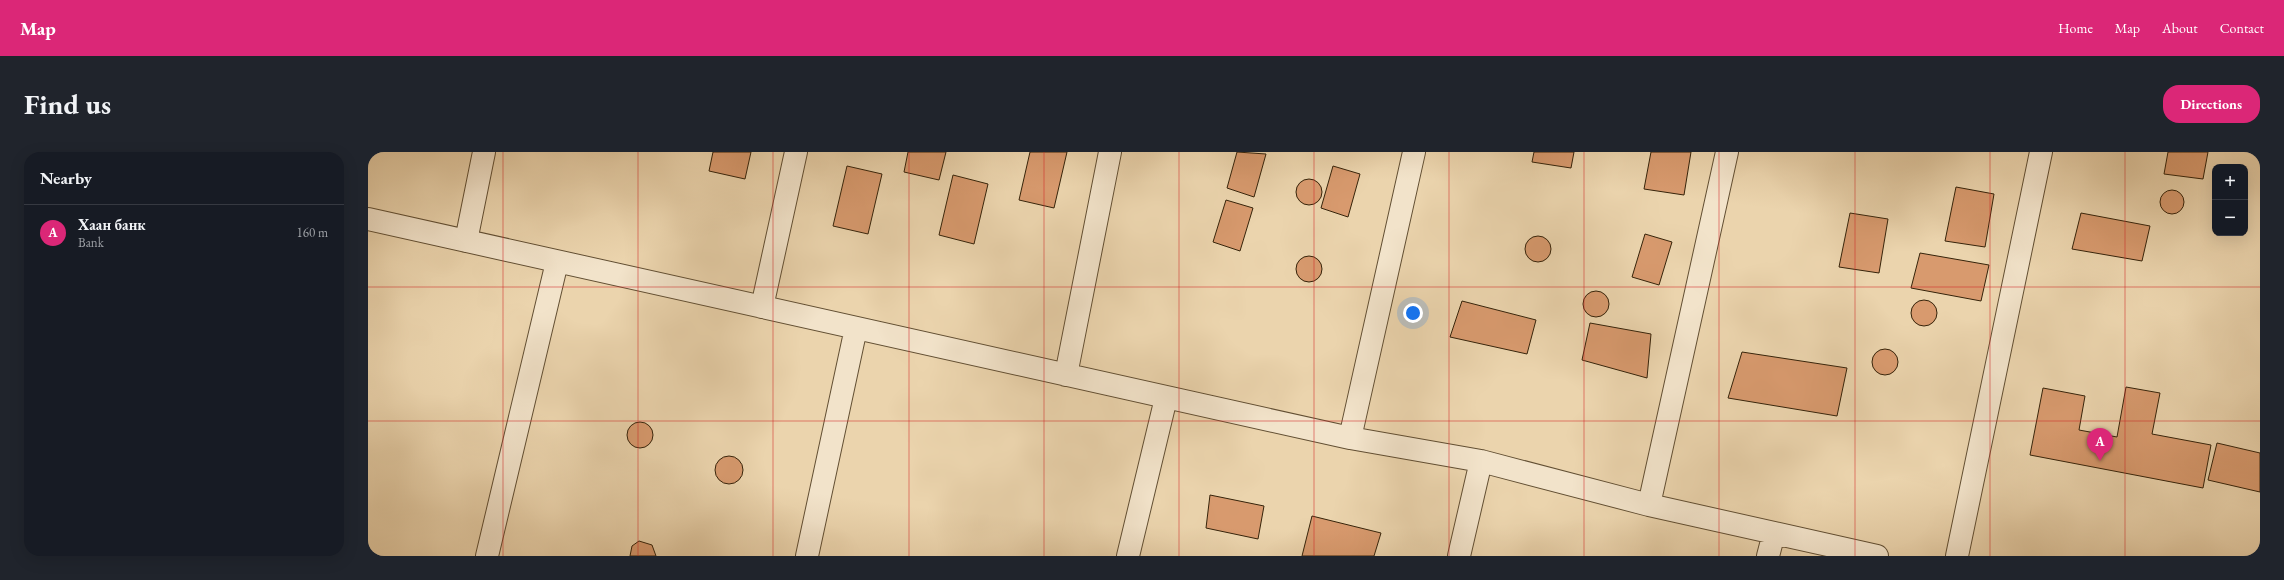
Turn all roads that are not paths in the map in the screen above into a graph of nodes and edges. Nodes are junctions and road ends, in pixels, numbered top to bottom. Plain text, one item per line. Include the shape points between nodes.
1 (484, 152) edge
2 (796, 152) edge
3 (1110, 152) edge
4 (1414, 152) edge
5 (1727, 152) edge
6 (2041, 152) edge
7 (368, 220) edge
8 (466, 241) junction
9 (557, 262) junction
10 (762, 307) junction
11 (856, 328) junction
12 (1066, 375) junction
13 (1166, 398) junction
14 (1350, 438) junction
15 (1481, 461) junction
16 (1648, 505) junction
17 (1774, 533) junction
18 (487, 556) edge
19 (807, 556) edge
20 (1128, 556) edge
21 (1459, 556) edge
22 (1768, 556) edge
23 (1877, 556) edge
24 (1957, 556) edge

1 - 8 street
2 - 10 street
3 - 12 street
4 - 14 street
5 - 16 street
6 - 24 street
7 - 8 street
8 - 9 street
9 - 10 street
9 - 18 street
10 - 11 street
11 - 12 street
11 - 19 street
12 - 13 street
13 - 14 street
13 - 20 street
14 - 15 street
15 - 16 street
15 - 21 street
16 - 17 street
17 - 22 street
17 - 23 street

